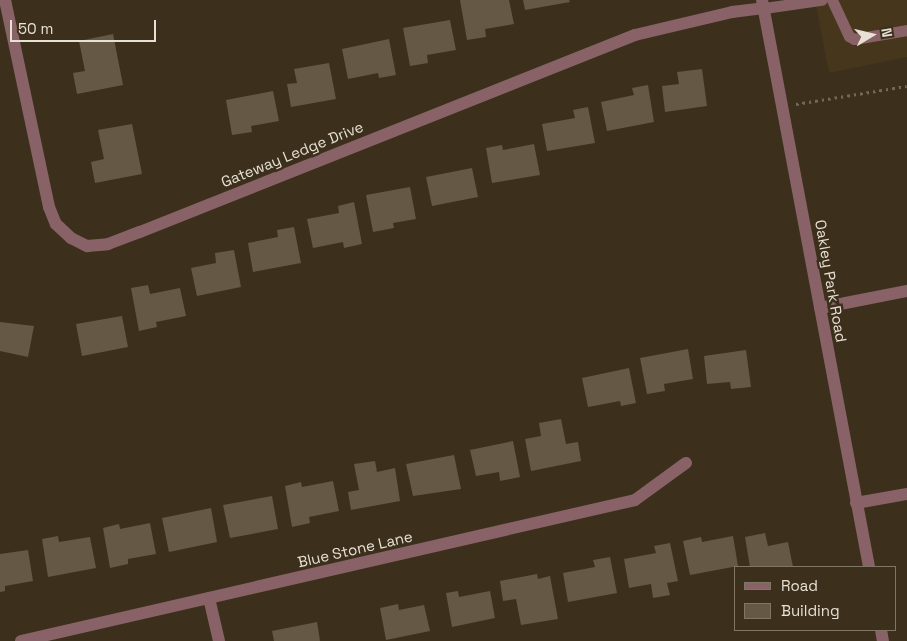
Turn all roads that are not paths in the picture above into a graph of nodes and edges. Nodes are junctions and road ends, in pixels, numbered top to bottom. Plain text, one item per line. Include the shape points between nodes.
1 (5, 0) edge
2 (821, 0) edge
3 (832, 0) edge
4 (763, 4) edge
5 (907, 30) edge
6 (907, 290) edge
7 (820, 308) junction
8 (686, 463) dead end
9 (907, 494) edge
10 (856, 503) junction
11 (868, 566) edge
12 (209, 598) junction
13 (20, 641) edge
14 (219, 641) edge

1 - 4 street, Gateway Ledge Drive via 49,207 56,224 71,238 87,246 108,244 140,232 635,35
2 - 4 lane
3 - 5 lane via 846,30 854,39
4 - 7 street, Oakley Park Road
6 - 7 street
7 - 10 street, Oakley Park Road
8 - 12 street, Blue Stone Lane via 635,500
9 - 10 street
10 - 11 street, Oakley Park Road
12 - 13 street, Blue Stone Lane
12 - 14 street

